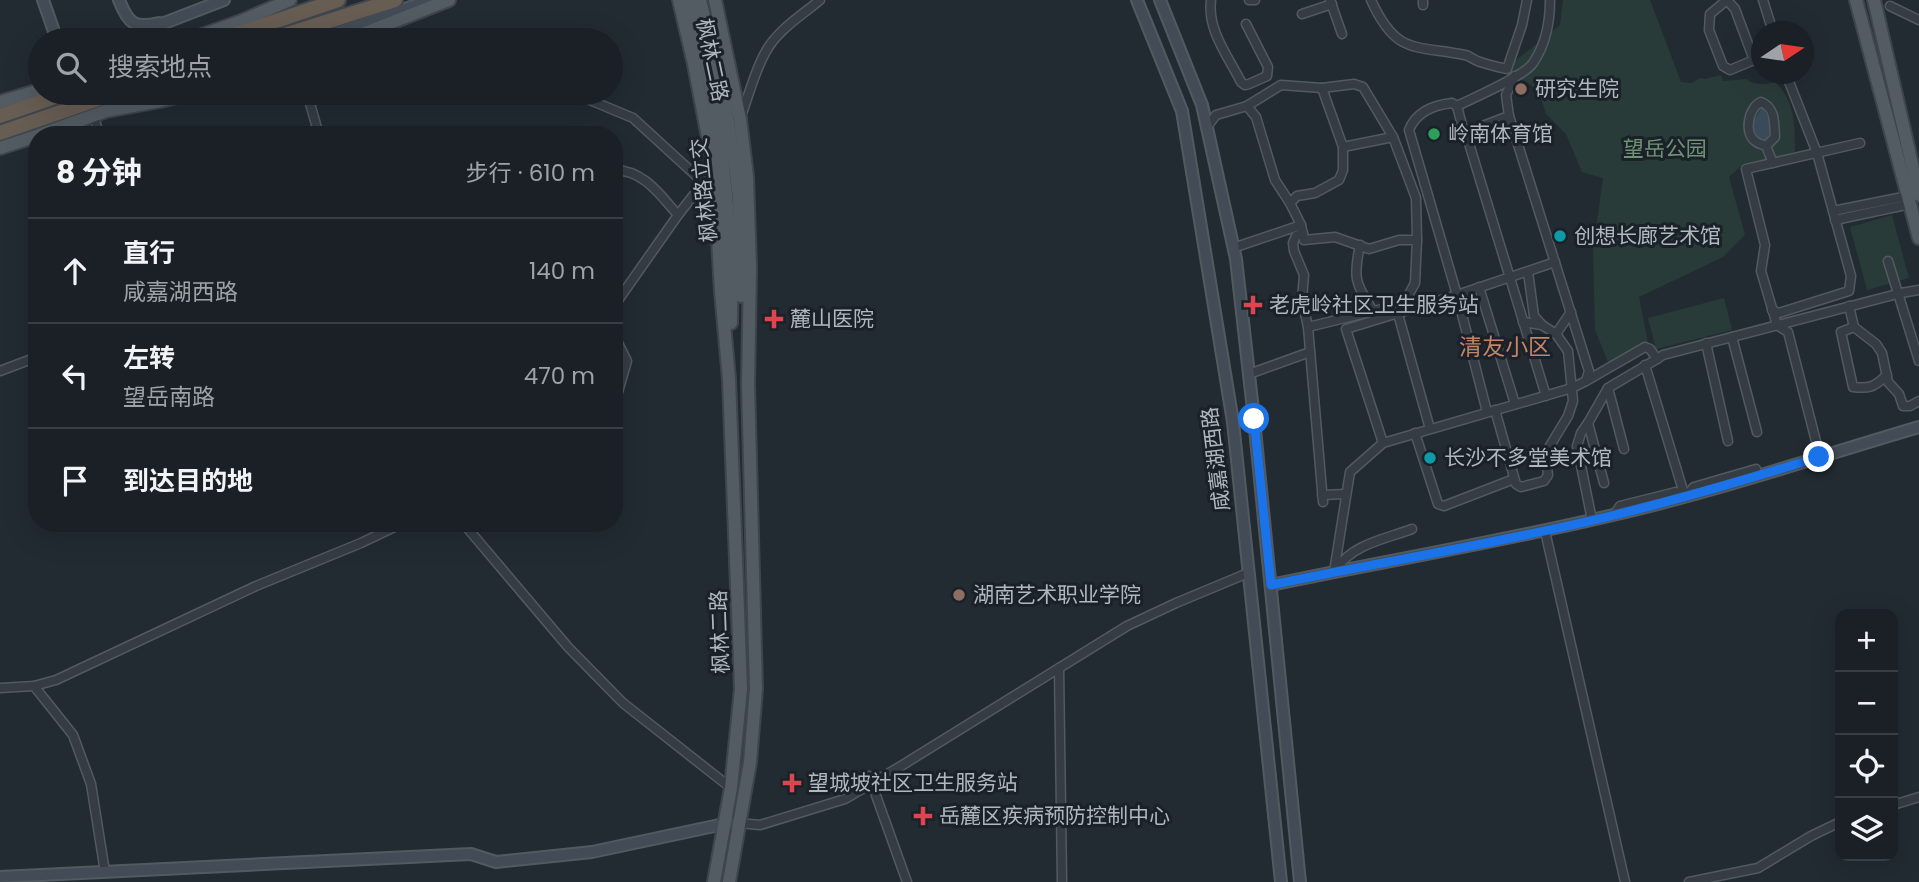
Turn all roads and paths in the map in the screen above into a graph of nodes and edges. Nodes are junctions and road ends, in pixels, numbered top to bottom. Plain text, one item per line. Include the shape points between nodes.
1 (43, 0) edge
2 (49, 0) edge
3 (119, 0) edge
4 (224, 0) edge
5 (290, 0) edge
6 (338, 0) edge
7 (395, 0) edge
8 (431, 0) edge
9 (449, 0) edge
10 (671, 0) edge
11 (679, 0) edge
12 (690, 0) edge
13 (700, 0) edge
14 (820, 0) edge
15 (1137, 0) edge
16 (1160, 0) edge
17 (1211, 0) edge
18 (1249, 0) edge
19 (1255, 0) edge
20 (1371, 0) edge
21 (1527, 0) edge
22 (1550, 0) edge
23 (1727, 0) edge
24 (1763, 0) edge
25 (1856, 0) edge
26 (1874, 0) edge
27 (716, 2) edge
28 (1331, 2) edge
29 (1890, 6) dead end
30 (1302, 14) dead end
31 (683, 16) junction
32 (1919, 20) edge
33 (1770, 21) edge
34 (166, 22) junction
35 (1247, 24) dead end
36 (55, 28) edge
37 (57, 28) edge
38 (152, 28) edge
39 (222, 28) edge
40 (255, 28) edge
41 (307, 28) edge
42 (349, 28) edge
43 (378, 28) edge
44 (1342, 34) dead end
45 (1515, 76) junction
46 (1790, 84) edge
47 (1322, 88) junction
48 (28, 94) edge
49 (0, 102) edge
50 (32, 105) edge
51 (81, 105) edge
52 (138, 105) edge
53 (310, 105) edge
54 (602, 105) edge
55 (1247, 106) junction
56 (1457, 106) junction
57 (0, 116) edge
58 (94, 116) junction
59 (1509, 116) junction
60 (740, 119) junction
61 (65, 126) edge
62 (97, 126) edge
63 (316, 126) edge
64 (1207, 127) junction
65 (0, 133) edge
66 (1464, 133) junction
67 (1393, 137) junction
68 (28, 138) edge
69 (1860, 143) dead end
70 (1766, 145) junction
71 (1343, 147) junction
72 (0, 148) edge
73 (1817, 153) junction
74 (1773, 163) junction
75 (714, 169) junction
76 (623, 172) edge
77 (704, 183) junction
78 (1912, 198) edge
79 (1290, 203) junction
80 (678, 215) junction
81 (1834, 216) junction
82 (1302, 229) junction
83 (1919, 238) edge
84 (1417, 240) junction
85 (1360, 245) junction
86 (1233, 248) junction
87 (1888, 261) dead end
88 (1555, 262) junction
89 (1528, 272) junction
90 (1509, 277) junction
91 (1479, 287) junction
92 (1919, 290) edge
93 (623, 293) edge
94 (736, 293) junction
95 (1898, 294) junction
96 (1457, 295) junction
97 (1849, 306) junction
98 (1772, 310) junction
99 (1373, 311) junction
100 (1571, 312) junction
101 (1398, 314) junction
102 (1523, 322) junction
103 (1542, 325) junction
104 (1777, 325) junction
105 (1308, 327) junction
106 (1854, 327) junction
107 (1556, 334) junction
108 (1732, 337) junction
109 (1706, 343) junction
110 (1310, 352) junction
111 (623, 353) edge
112 (1657, 359) junction
113 (28, 360) edge
114 (1919, 361) edge
115 (1646, 366) junction
116 (0, 371) edge
117 (1249, 374) junction
118 (623, 375) edge
119 (1886, 375) junction
120 (729, 379) junction
121 (1586, 381) junction
122 (748, 384) junction
123 (1572, 388) junction
124 (1608, 388) junction
125 (1546, 396) junction
126 (1919, 401) edge
127 (1515, 404) junction
128 (1491, 411) junction
129 (1588, 423) junction
130 (1919, 427) edge
131 (1430, 429) junction
132 (1757, 432) dead end
133 (1415, 433) junction
134 (1728, 441) dead end
135 (1383, 443) junction
136 (1624, 449) dead end
137 (1819, 457) junction
138 (1756, 469) dead end
139 (1514, 479) junction
140 (1604, 483) dead end
141 (1346, 494) junction
142 (1685, 497) junction
143 (1592, 520) junction
144 (1412, 529) dead end
145 (1545, 531) junction
146 (384, 532) edge
147 (471, 532) edge
148 (1334, 572) junction
149 (1248, 573) junction
150 (1271, 585) junction
151 (1059, 668) junction
152 (34, 686) junction
153 (0, 688) edge
154 (870, 780) junction
155 (731, 788) junction
156 (1919, 797) edge
157 (1898, 803) edge
158 (739, 823) junction
159 (724, 824) junction
160 (1835, 824) edge
161 (104, 872) junction
162 (0, 877) edge
163 (714, 882) edge
164 (729, 882) edge
165 (907, 882) edge
166 (1062, 882) edge
167 (1281, 882) edge
168 (1300, 882) edge
169 (1625, 882) edge
170 (1689, 882) edge

1 - 36 main road
2 - 37 main road
3 - 34 main road via 133,24
4 - 34 main road
5 - 39 main road
6 - 40 highway
7 - 41 highway
8 - 42 main road
9 - 43 main road
10 - 31 main road
11 - 31 main road, 枫林二路
12 - 94 main road, 枫林路立交 via 725,172
13 - 94 main road, 枫林路立交 via 736,173
14 - 60 street via 783,30 765,53
15 - 149 main road, 咸嘉湖西路 via 1182,111 1233,422
16 - 64 main road, 咸嘉湖西路
17 - 35 street via 1213,28 1245,85 1268,72
18 - 19 street
20 - 21 street via 1391,33 1405,44 1469,56 1507,69
22 - 45 street via 1549,25 1532,65
23 - 23 street via 1735,9 1754,60 1730,70 1723,66 1709,30 1710,14
24 - 33 street
25 - 78 main road
26 - 78 main road
27 - 60 main road, 枫林二路
28 - 30 street
28 - 44 street
29 - 32 street
31 - 75 main road, 枫林二路
34 - 38 main road
45 - 56 street
45 - 59 street via 1506,95
46 - 73 street
47 - 55 street via 1281,85
47 - 67 street via 1363,87
47 - 71 street
48 - 49 main road
50 - 57 highway
51 - 65 highway
52 - 58 main road
53 - 63 street
54 - 77 street via 633,118
55 - 64 street via 1216,115
55 - 79 street via 1256,117 1275,180
56 - 66 street
56 - 96 street via 1448,103 1421,113 1409,130
58 - 61 main road
58 - 62 street
59 - 66 street
59 - 88 street
60 - 122 main road, 枫林二路 via 749,234
64 - 86 main road, 咸嘉湖西路
66 - 90 street
67 - 71 street
67 - 84 street via 1416,198
68 - 72 main road
69 - 73 street
70 - 70 street via 1775,137 1773,113 1761,102 1749,116 1754,141
70 - 74 street
71 - 79 street via 1339,180
73 - 74 street
73 - 81 street
74 - 98 street via 1746,169 1765,245 1761,271
75 - 77 street
75 - 120 main road, 枫林二路
76 - 80 street via 645,179
77 - 80 street
78 - 81 street
78 - 83 main road
79 - 82 street
80 - 93 street
81 - 98 street via 1851,276 1849,291 1779,313
82 - 85 street via 1304,240 1335,237
82 - 86 street
82 - 105 street via 1293,243 1304,275 1301,300
84 - 85 street via 1369,249
84 - 99 street via 1415,283 1408,296
85 - 99 street via 1358,287
86 - 117 main road, 咸嘉湖西路
87 - 95 street
88 - 89 street
88 - 100 street
89 - 90 street
89 - 103 street via 1534,316
90 - 91 street
90 - 102 street
91 - 96 street
91 - 127 street
92 - 95 street
94 - 120 main road, 枫林二路
94 - 122 main road, 枫林二路
95 - 97 street
95 - 114 street
96 - 101 street
96 - 128 street
97 - 104 street
97 - 106 street
98 - 104 street
99 - 105 street
100 - 107 street
100 - 121 street via 1589,371
101 - 131 street
101 - 135 street via 1346,329
102 - 103 street
102 - 125 street
103 - 107 street
104 - 108 street
104 - 137 street via 1788,332
105 - 110 street
106 - 119 street via 1876,344
106 - 119 street via 1841,332 1853,387 1875,386
107 - 123 street via 1568,351
108 - 109 street
108 - 132 street
109 - 112 street
109 - 134 street
110 - 117 street
110 - 141 street via 1323,498
111 - 118 street via 627,361
112 - 115 street
112 - 121 street via 1645,346
113 - 116 street
115 - 124 street
115 - 142 street
117 - 150 main road, 咸嘉湖西路
119 - 126 street via 1903,406
120 - 155 main road, 枫林二路 via 741,688
121 - 123 street
122 - 158 main road, 枫林二路 via 756,690
123 - 125 street
123 - 139 street via 1568,416 1548,449 1548,475 1544,481 1521,487
124 - 129 street
124 - 136 street
125 - 127 street
127 - 128 street
128 - 131 street
128 - 139 street
129 - 140 street
129 - 143 street via 1577,446
130 - 137 main road
131 - 133 street
133 - 135 street
133 - 139 street via 1438,504 1444,506
135 - 141 street via 1350,472
137 - 142 main road
138 - 142 street via 1694,487
141 - 148 street
142 - 143 main road
143 - 145 main road
144 - 148 street via 1356,549
145 - 148 main road
145 - 169 street
146 - 152 street
147 - 155 street via 623,703
148 - 150 main road
149 - 151 street via 1127,626
149 - 167 main road, 咸嘉湖西路
150 - 168 main road, 咸嘉湖西路
151 - 154 street
151 - 166 street
152 - 153 street
152 - 161 street via 73,735 91,784
154 - 158 street via 845,799 760,825
154 - 165 street
155 - 159 main road, 枫林二路
156 - 157 street
158 - 159 main road
158 - 164 main road, 枫林二路
159 - 161 main road via 592,852 496,862 471,853
159 - 163 main road, 枫林二路
160 - 170 street via 1758,867
161 - 162 main road

